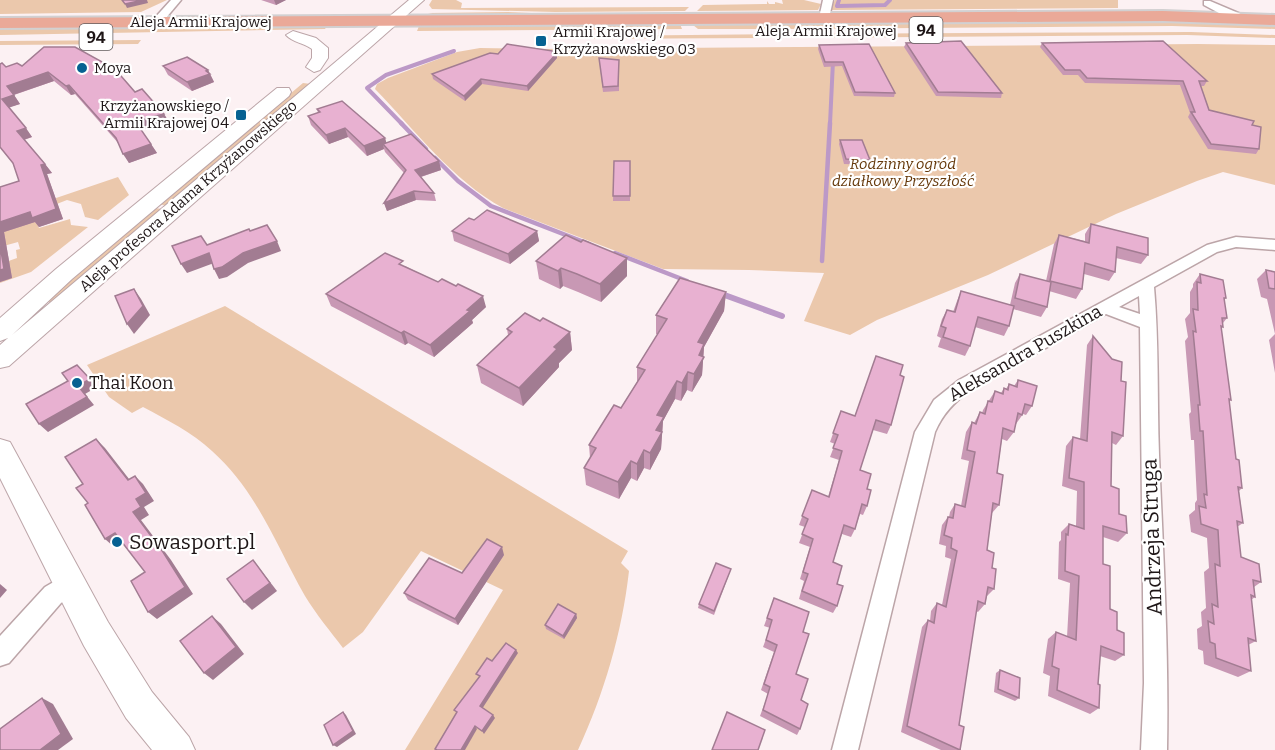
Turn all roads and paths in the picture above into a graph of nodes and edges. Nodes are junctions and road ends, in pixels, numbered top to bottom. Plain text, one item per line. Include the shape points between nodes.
1 (176, 0) edge
2 (418, 0) edge
3 (828, 0) edge
4 (1208, 2) edge
5 (388, 14) junction
6 (1186, 16) junction
7 (824, 18) junction
8 (1245, 18) junction
9 (1275, 20) edge
10 (462, 21) junction
11 (156, 22) junction
12 (0, 23) edge
13 (694, 26) junction
14 (372, 28) junction
15 (1275, 32) edge
16 (292, 35) junction
17 (0, 38) edge
18 (338, 46) dead end
19 (308, 79) junction
20 (1275, 245) edge
21 (1146, 283) junction
22 (31, 302) junction
23 (1104, 307) junction
24 (0, 316) edge
25 (1149, 324) junction
26 (0, 332) edge
27 (0, 359) edge
28 (0, 450) edge
29 (69, 584) junction
30 (0, 654) edge
31 (176, 750) edge
32 (845, 750) edge
33 (1154, 750) edge

1 - 11 street
2 - 5 street
2 - 10 street via 417,8 422,13
3 - 7 street
4 - 6 street
4 - 8 street
5 - 10 main road, Aleja Armii Krajowej / 94
5 - 14 main road, Aleja Armii Krajowej / 94
6 - 7 main road, Aleja Armii Krajowej / 94
6 - 8 main road, Aleja Armii Krajowej / 94
7 - 13 main road, Aleja Armii Krajowej / 94
8 - 9 main road, Aleja Armii Krajowej / 94
10 - 13 main road, Aleja Armii Krajowej / 94
11 - 12 main road, Aleja Armii Krajowej / 94
11 - 14 main road, Aleja Armii Krajowej / 94
13 - 14 main road, Aleja Armii Krajowej / 94
13 - 15 main road, Aleja Armii Krajowej / 94
14 - 16 main road, Aleja Armii Krajowej / 94 via 351,35
14 - 19 street, Aleja profesora Adama Krzyżanowskiego
16 - 17 main road, Aleja Armii Krajowej / 94
16 - 19 street via 320,48 320,58
18 - 19 street, Aleja profesora Adama Krzyżanowskiego
19 - 22 street, Aleja profesora Adama Krzyżanowskiego
19 - 27 street, Aleja profesora Adama Krzyżanowskiego
20 - 21 street, Aleksandra Puszkina via 1223,244
21 - 23 street, Aleksandra Puszkina
21 - 25 street, Andrzeja Struga
22 - 24 street
22 - 26 street, Aleja profesora Adama Krzyżanowskiego
23 - 25 street
23 - 32 street, Aleksandra Puszkina via 950,394 931,417
25 - 33 street, Andrzeja Struga
28 - 29 street
29 - 30 street via 53,595
29 - 31 street via 129,688

